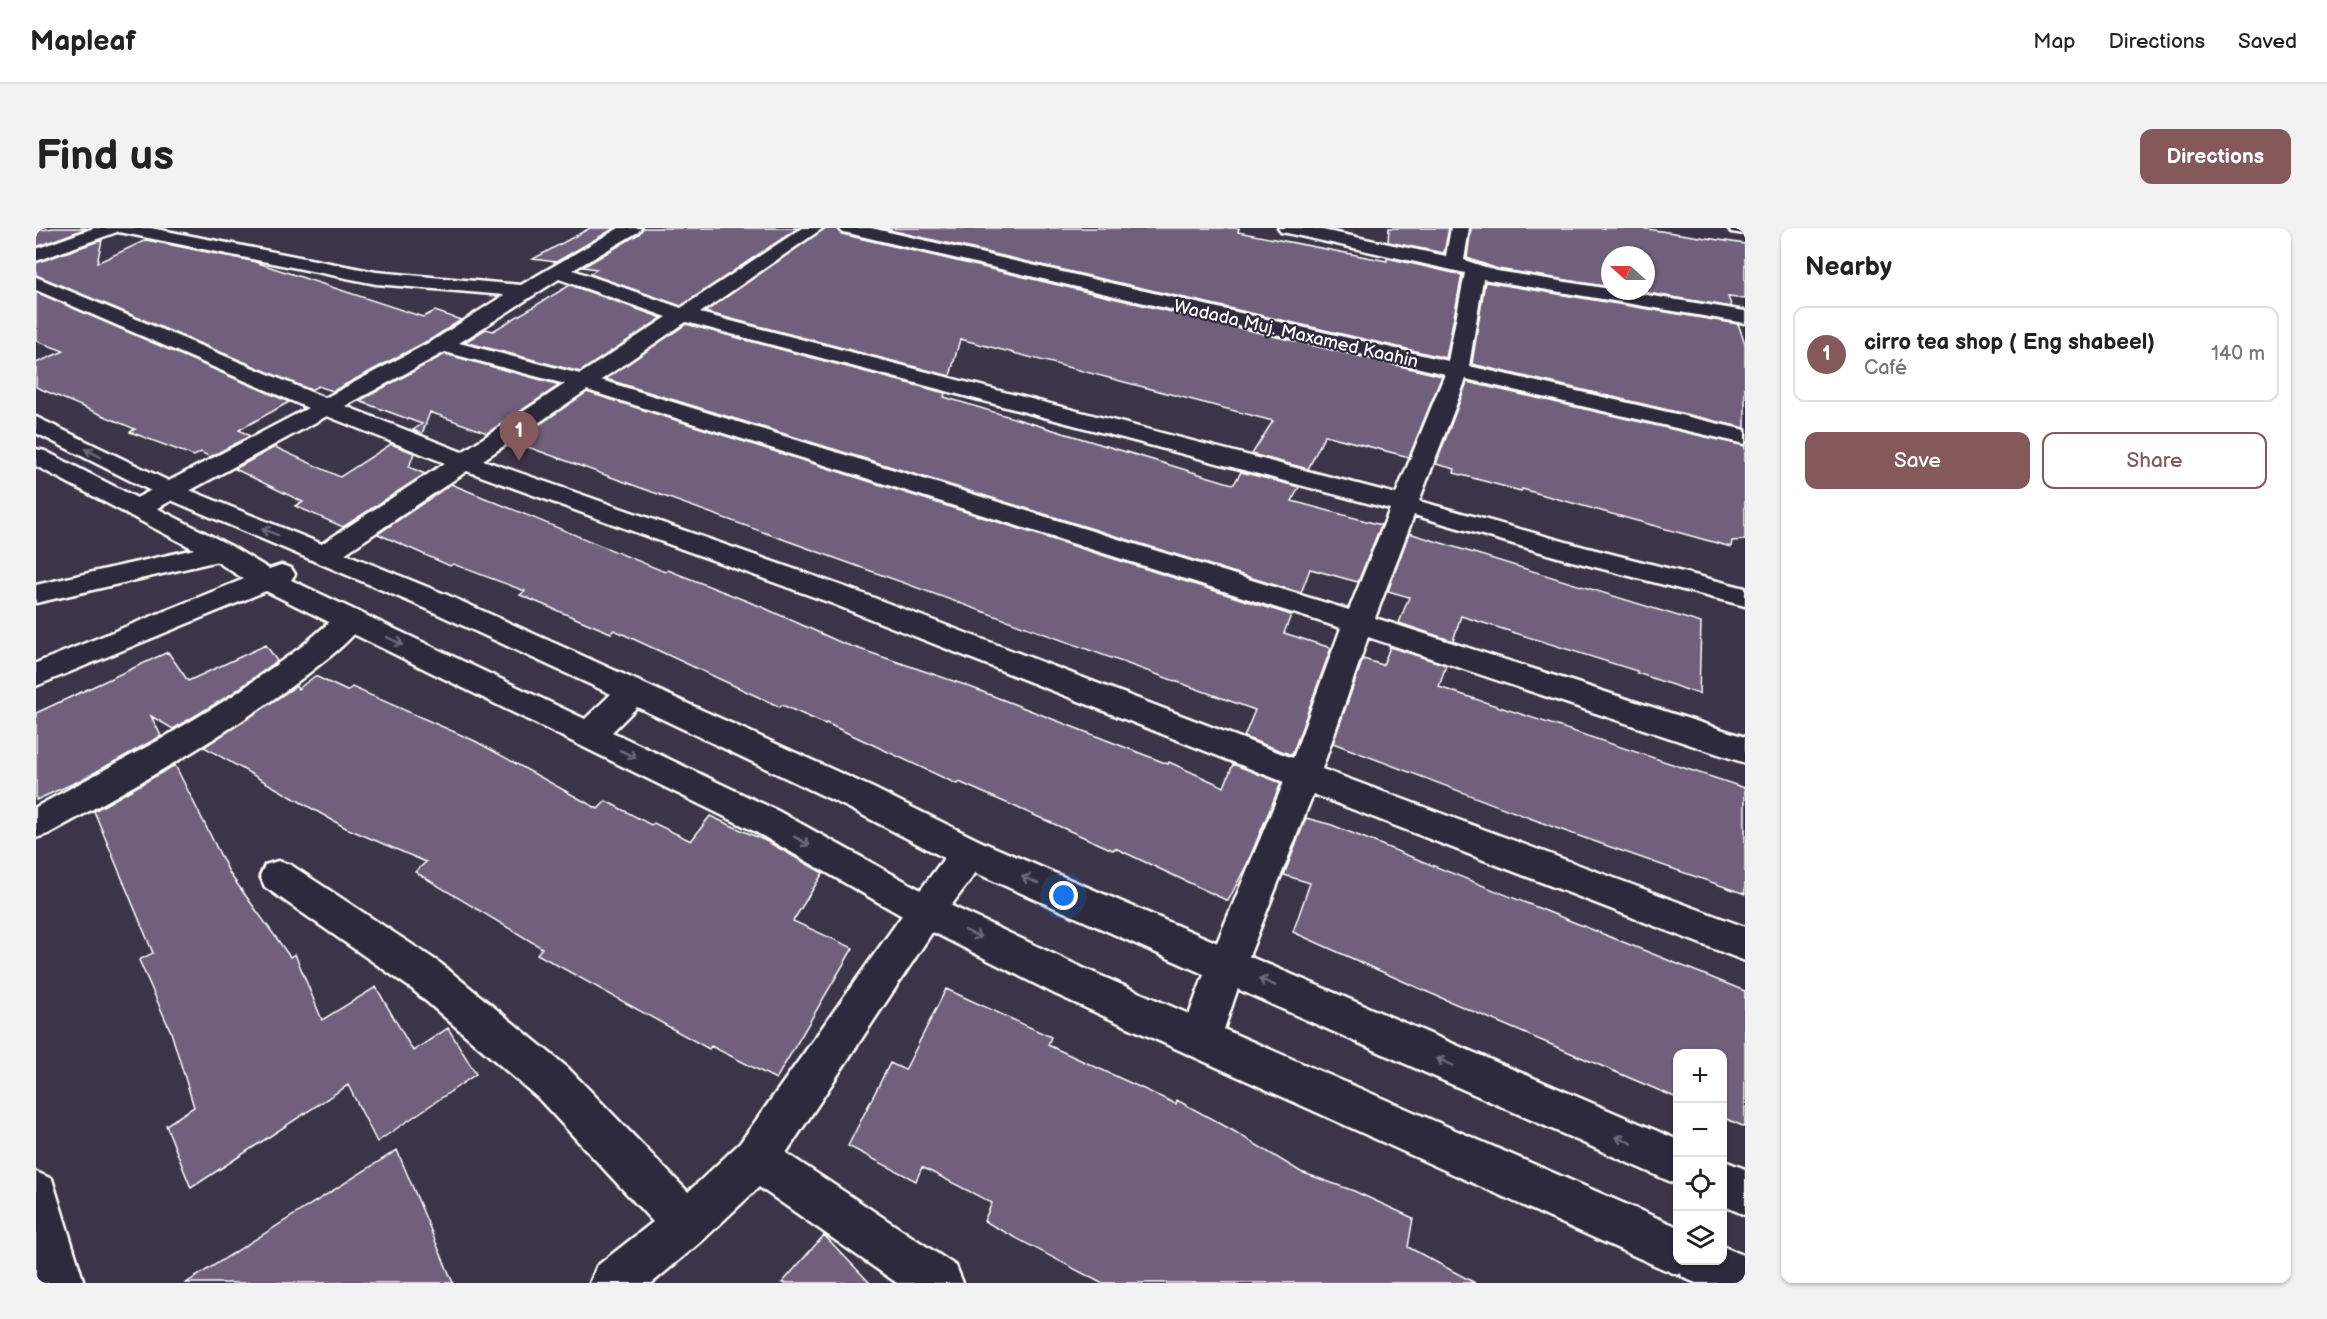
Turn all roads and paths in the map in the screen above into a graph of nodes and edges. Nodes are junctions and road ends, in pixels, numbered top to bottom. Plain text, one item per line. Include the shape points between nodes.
1 (111, 228) edge
2 (124, 228) edge
3 (632, 228) edge
4 (814, 228) edge
5 (848, 228) edge
6 (1287, 228) edge
7 (1460, 228) edge
8 (1737, 228) edge
9 (1745, 229) edge
10 (36, 255) edge
11 (1464, 267) junction
12 (559, 272) junction
13 (36, 283) edge
14 (524, 291) junction
15 (682, 315) junction
16 (1745, 317) edge
17 (442, 345) junction
18 (1457, 372) junction
19 (585, 382) junction
20 (326, 407) junction
21 (36, 425) edge
22 (1745, 437) edge
23 (36, 456) edge
24 (465, 462) junction
25 (168, 490) junction
26 (1406, 505) junction
27 (136, 509) junction
28 (221, 552) junction
29 (324, 555) junction
30 (267, 580) junction
31 (36, 594) edge
32 (1745, 597) edge
33 (351, 620) junction
34 (1358, 623) junction
35 (36, 675) edge
36 (632, 692) junction
37 (589, 735) junction
38 (1745, 750) edge
39 (1303, 776) junction
40 (36, 824) edge
41 (969, 853) junction
42 (278, 876) dead end
43 (926, 911) junction
44 (1745, 944) edge
45 (1227, 964) junction
46 (1201, 1039) junction
47 (756, 1159) junction
48 (1673, 1161) edge
49 (1727, 1184) edge
50 (1745, 1192) edge
51 (36, 1195) edge
52 (687, 1224) junction
53 (1673, 1249) edge
54 (1710, 1265) edge
55 (1745, 1281) edge
56 (60, 1283) edge
57 (614, 1283) edge
58 (939, 1283) edge

1 - 10 street
2 - 14 street via 376,278
3 - 12 street
4 - 15 street
5 - 18 street, Wadada Muj. Maxamed Kaahin
6 - 11 street
7 - 11 street
8 - 9 street
11 - 16 street via 1494,276
11 - 18 street
12 - 14 street
12 - 15 street
13 - 20 street
14 - 17 street
15 - 19 street
15 - 26 street
17 - 19 street
17 - 20 street
18 - 22 street, Wadada Muj. Maxamed Kaahin
18 - 26 street
19 - 24 street
19 - 34 street
20 - 24 street
20 - 25 street
25 -> 21 street
23 - 27 street
24 - 29 street
24 - 39 street via 837,595
25 - 27 street
29 -> 25 street
26 - 32 street
26 - 34 street
27 - 28 street
28 - 30 street
28 - 31 street
29 - 30 street
29 - 36 street via 448,606
30 - 33 street
30 - 35 street
33 -> 37 street
33 - 40 street via 245,703
34 - 38 street
34 - 39 street
36 - 37 street
36 - 41 street via 861,798
37 -> 43 street via 766,821
39 - 44 street
39 - 45 street
41 - 43 street
45 -> 41 street
42 - 52 street via 426,976 544,1075
43 -> 46 street via 1069,981
43 - 47 street
45 - 46 street
48 -> 45 street
46 - 53 street
47 - 52 street
47 - 58 street
49 - 50 street
51 - 56 street
52 - 57 street
54 - 55 street

